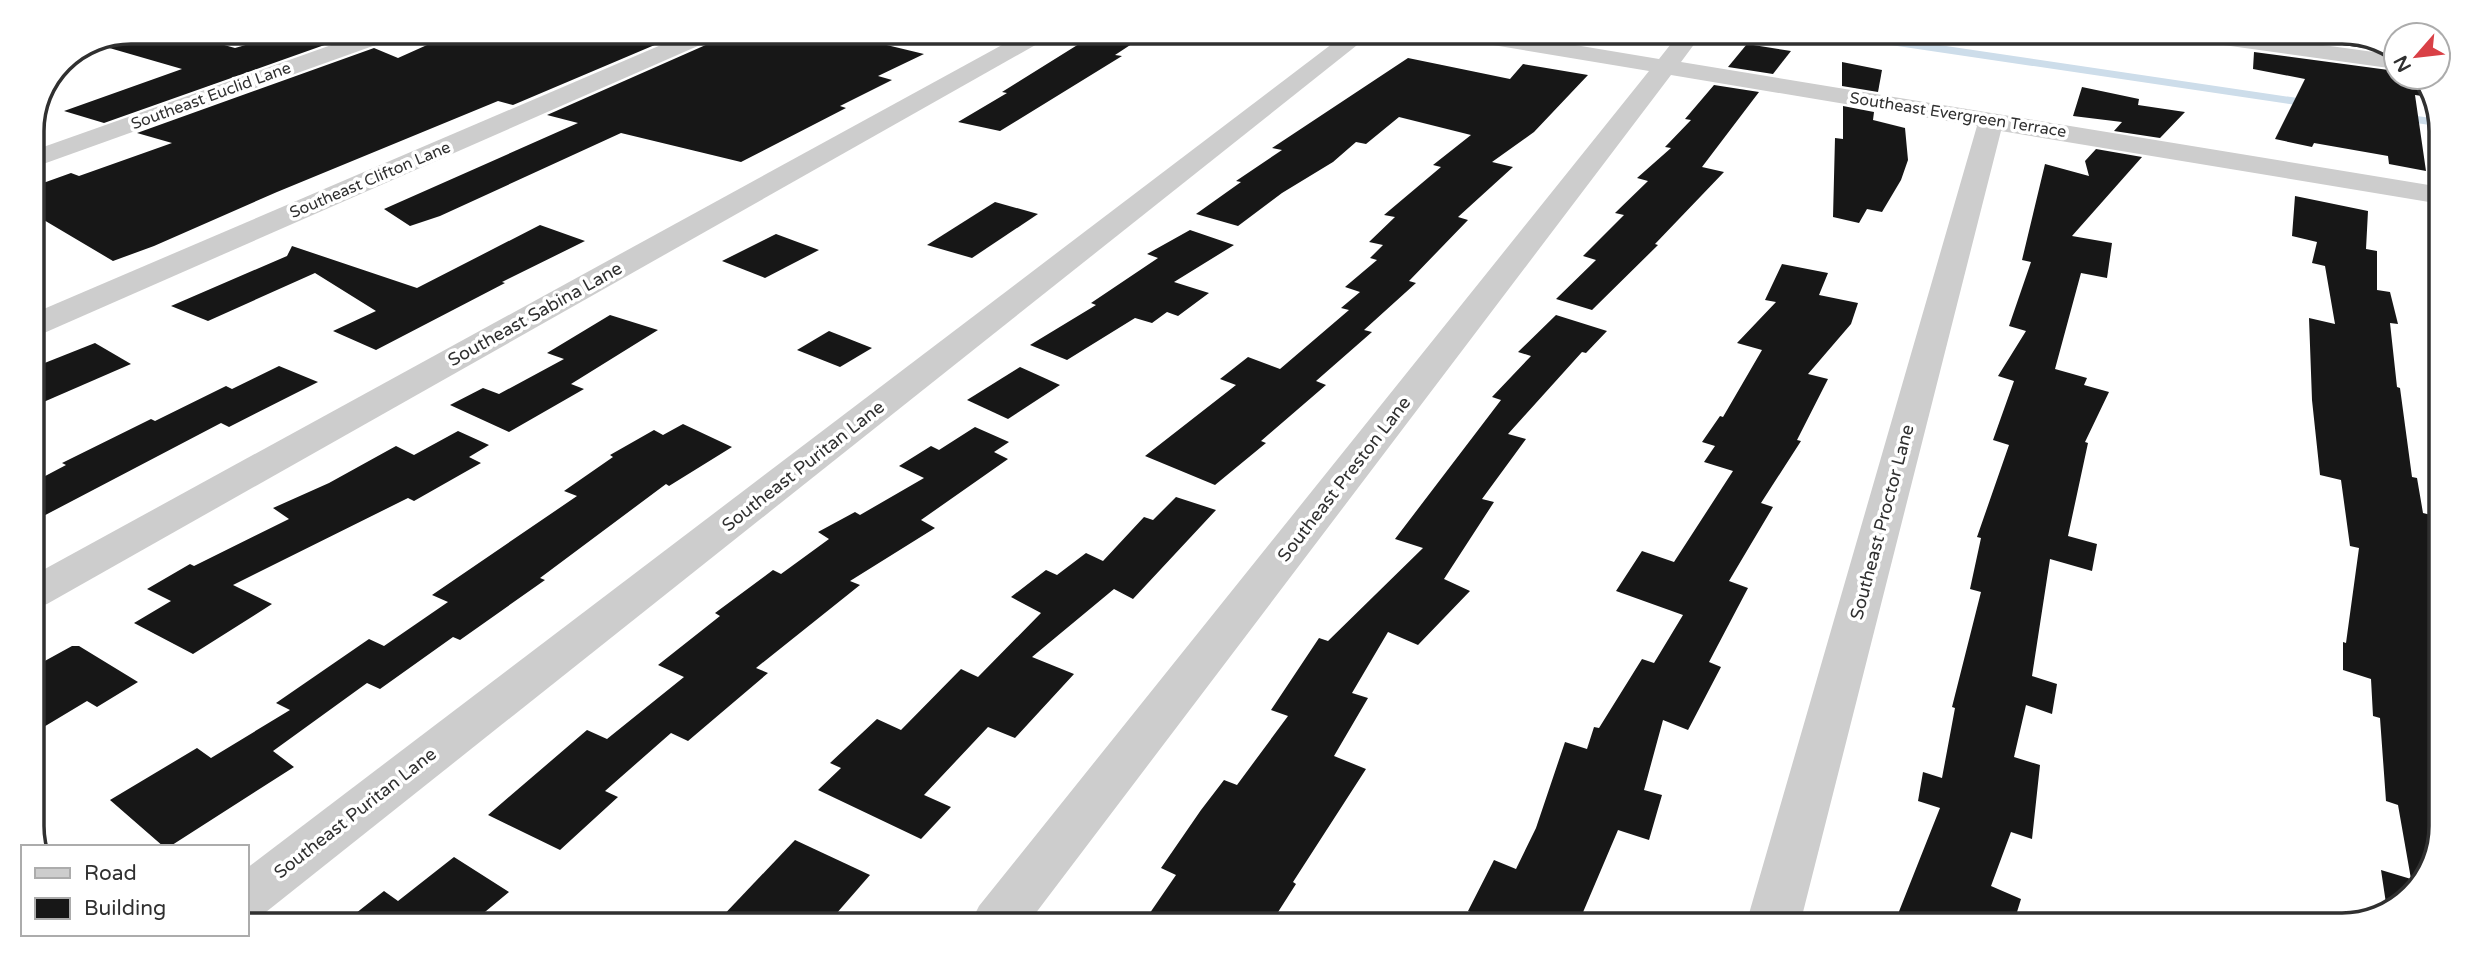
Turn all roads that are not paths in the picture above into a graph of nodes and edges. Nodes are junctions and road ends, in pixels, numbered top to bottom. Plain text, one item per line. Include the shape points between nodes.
1 (356, 44) edge
2 (683, 44) edge
3 (1020, 44) edge
4 (1347, 44) edge
5 (1529, 44) edge
6 (1683, 44) edge
7 (2266, 44) edge
8 (2382, 60) edge
9 (1666, 67) junction
10 (1991, 121) junction
11 (44, 156) edge
12 (2429, 194) edge
13 (44, 321) edge
14 (44, 587) edge
15 (248, 896) edge
16 (1005, 913) edge
17 (1776, 913) edge

1 - 11 street, Southeast Euclid Lane
2 - 13 street, Southeast Clifton Lane
3 - 14 street, Southeast Sabina Lane
4 - 15 street, Southeast Puritan Lane
5 - 9 street, Southeast Evergreen Terrace
6 - 9 street, Southeast Preston Lane
7 - 8 street
9 - 10 street, Southeast Evergreen Terrace
9 - 16 street, Southeast Preston Lane
10 - 12 street, Southeast Evergreen Terrace
10 - 17 street, Southeast Proctor Lane

